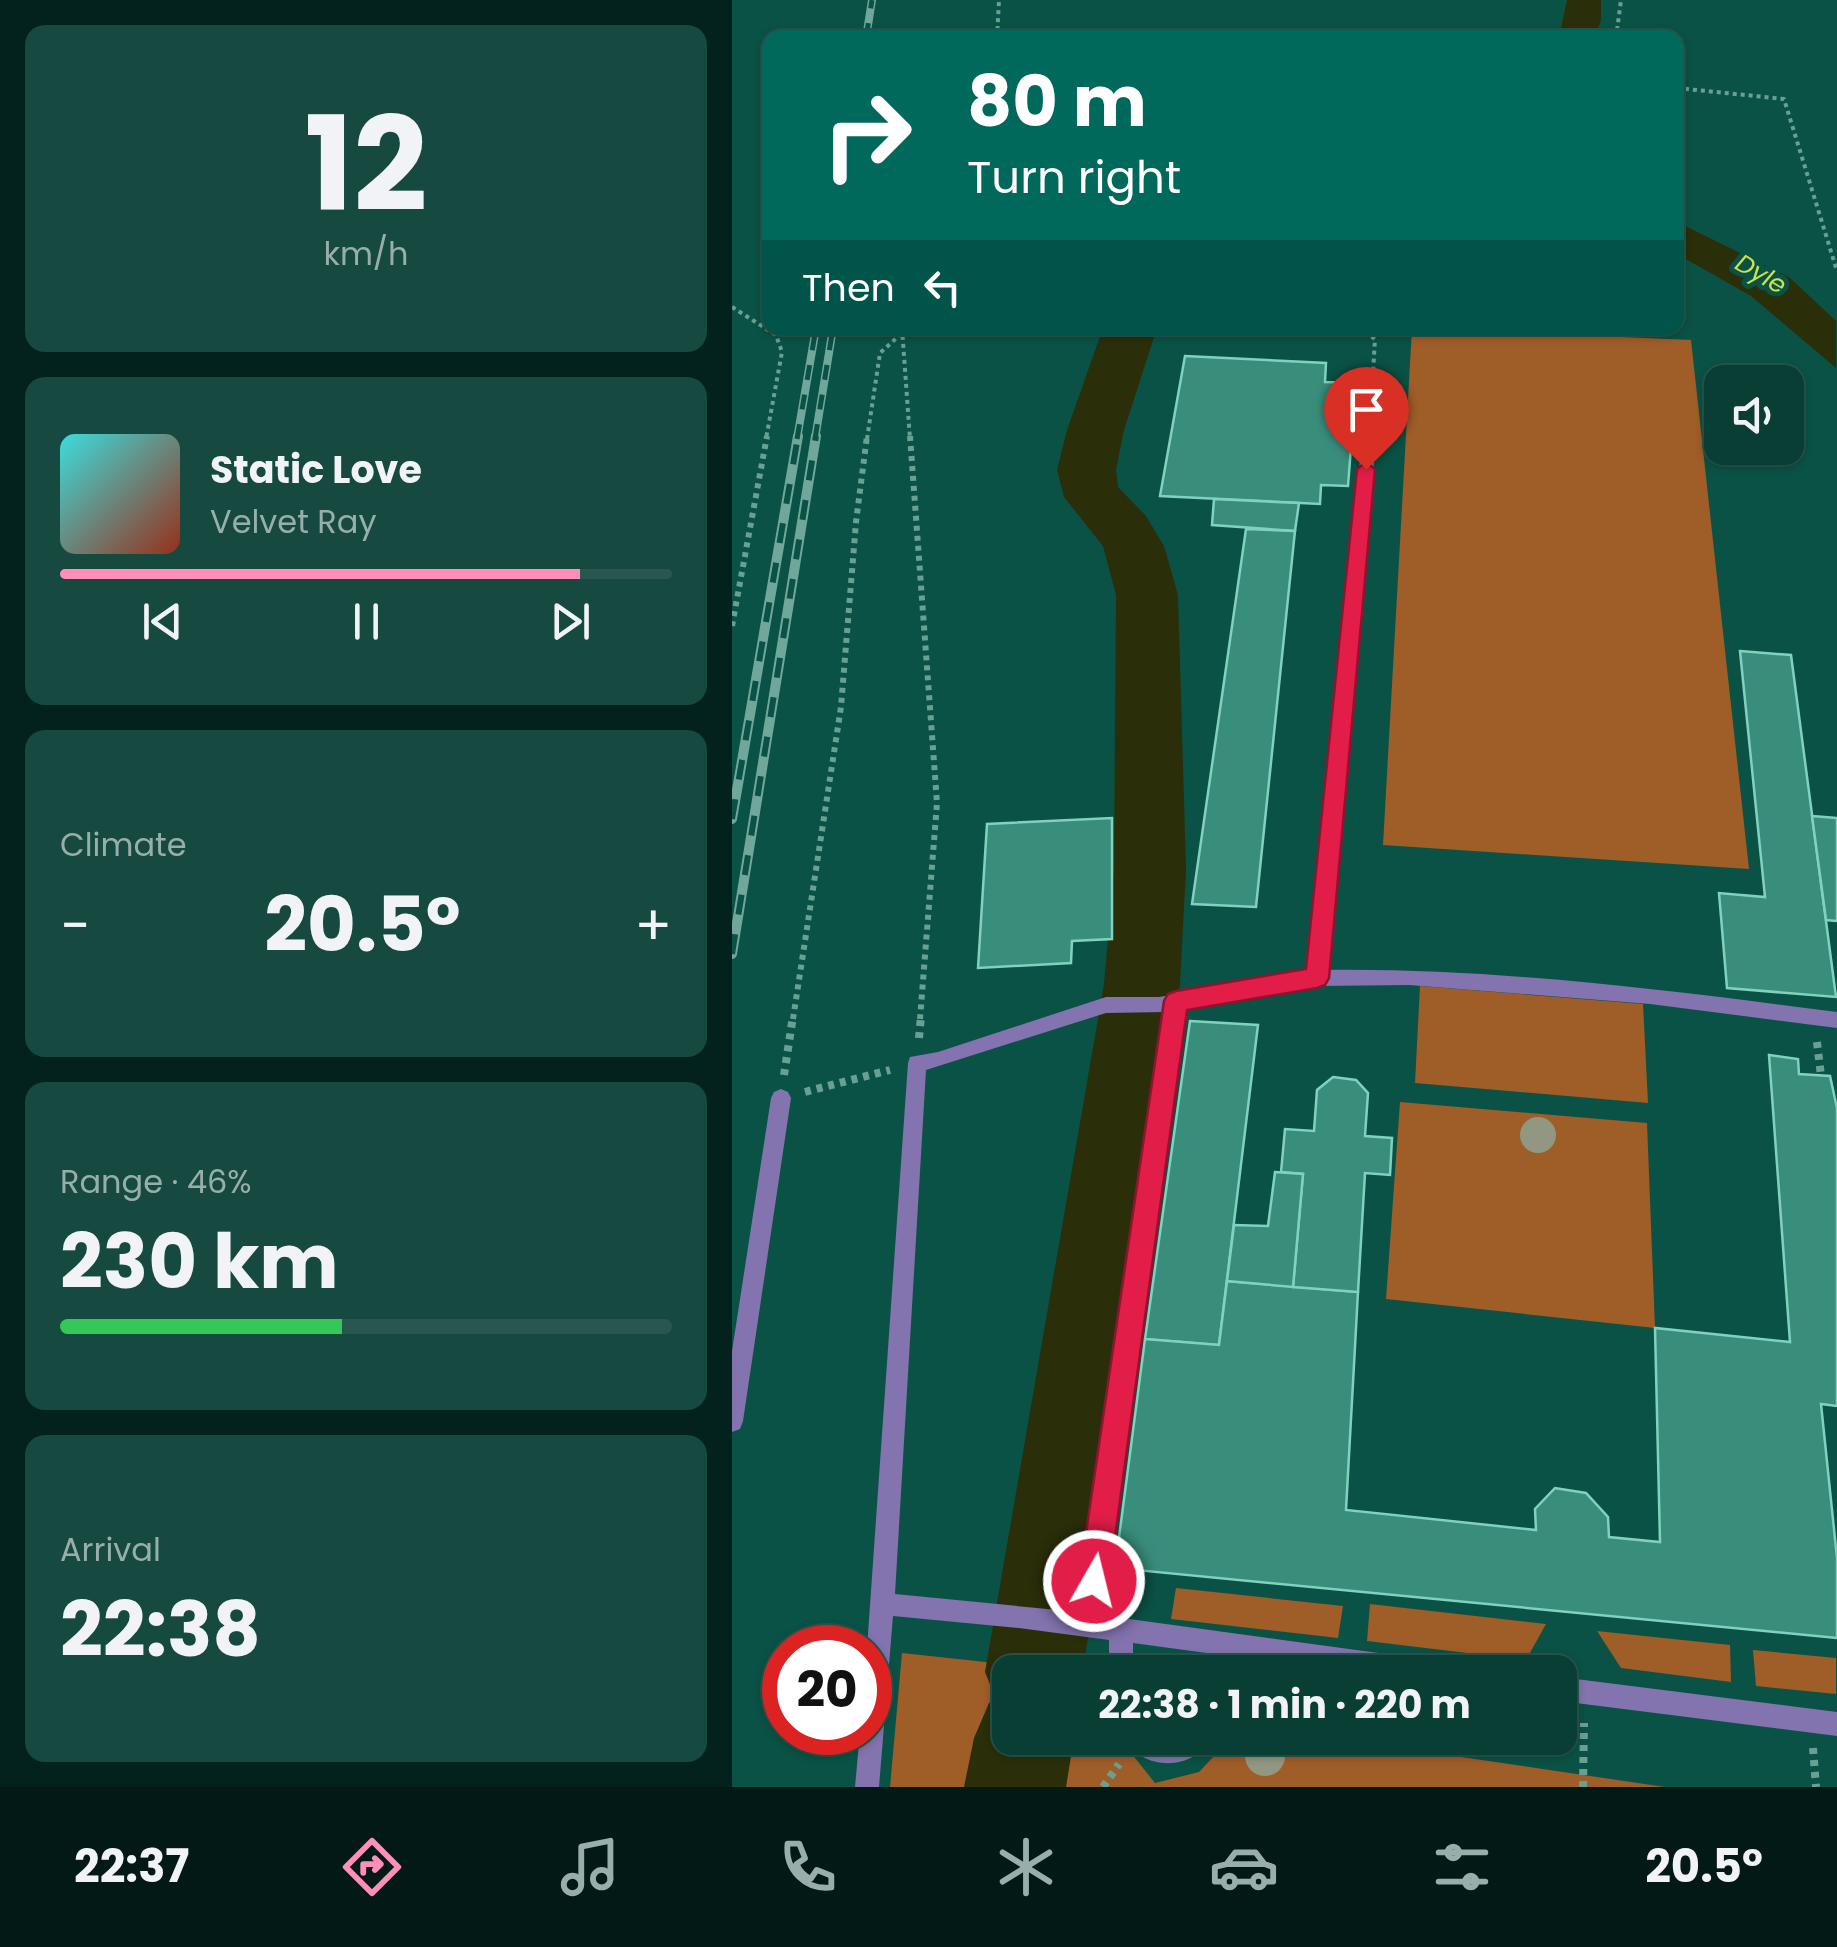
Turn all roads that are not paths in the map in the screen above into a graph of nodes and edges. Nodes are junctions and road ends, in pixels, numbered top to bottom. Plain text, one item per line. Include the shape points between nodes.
1 (1370, 430) road end
2 (1317, 978) junction
3 (1167, 1003) junction
4 (1836, 1020) edge
5 (781, 1098) road end
6 (732, 1421) edge
7 (883, 1604) junction
8 (1086, 1627) junction
9 (1122, 1632) junction
10 (1234, 1648) junction
11 (1121, 1655) edge
12 (1233, 1655) edge
13 (1291, 1655) edge
14 (1577, 1691) edge
15 (1836, 1724) edge
16 (867, 1787) edge

1 - 2 lane
2 - 3 lane
2 - 4 lane via 1409,976
3 - 7 lane via 1106,1005 917,1062
3 - 8 lane
5 - 6 lane
7 - 8 lane
7 - 16 lane
8 - 9 lane
9 - 10 lane
9 - 11 lane
10 - 12 lane
10 - 13 lane
14 - 15 lane

